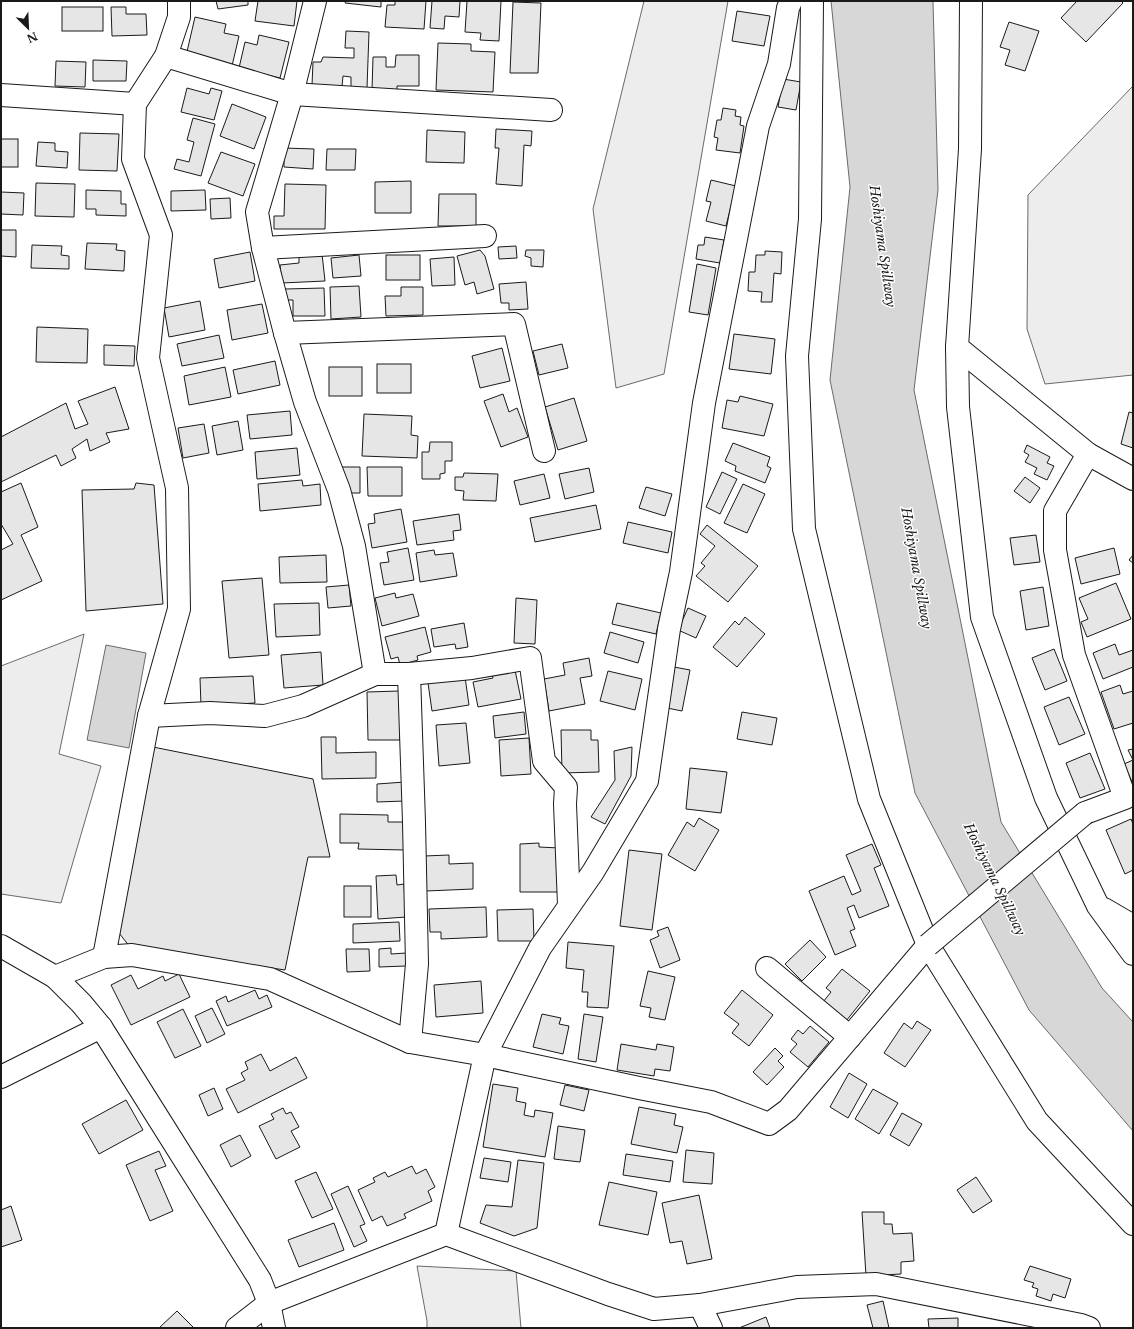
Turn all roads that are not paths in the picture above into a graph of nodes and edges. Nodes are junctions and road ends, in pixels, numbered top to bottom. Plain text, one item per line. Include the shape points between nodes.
1 (179, 1) edge
2 (315, 1) edge
3 (791, 1) edge
4 (812, 1) edge
5 (971, 1) edge
6 (166, 56) junction
7 (292, 94) junction
8 (1, 95) edge
9 (135, 104) junction
10 (551, 110) dead end
11 (485, 236) dead end
12 (263, 248) junction
13 (285, 333) junction
14 (957, 347) junction
15 (544, 451) dead end
16 (1088, 454) junction
17 (1133, 479) edge
18 (375, 674) junction
19 (409, 674) junction
20 (149, 716) junction
21 (569, 905) junction
22 (1098, 906) junction
23 (1133, 926) edge
24 (928, 945) junction
25 (1, 946) edge
26 (1133, 954) edge
27 (104, 957) junction
28 (767, 968) dead end
29 (55, 977) junction
30 (101, 1027) junction
31 (850, 1037) junction
32 (410, 1042) junction
33 (485, 1055) junction
34 (1, 1077) edge
35 (1133, 1224) edge
36 (446, 1234) junction
37 (269, 1304) junction
38 (700, 1305) junction
39 (1083, 1327) edge
40 (238, 1328) edge
41 (274, 1328) edge
42 (711, 1328) edge

1 - 6 street via 179,17
2 - 7 street
3 - 21 street via 779,64 758,126 704,403 681,572 669,630 647,781 593,872
4 - 24 street via 810,219 797,356 804,529 869,800
5 - 14 street via 970,149
6 - 7 street
6 - 9 street
7 - 10 street
7 - 12 street via 257,212
8 - 9 street
9 - 20 street via 132,159 161,234 148,358 177,488 179,609
11 - 12 street
12 - 13 street
13 - 15 street via 514,324
13 - 18 street via 305,402 339,490 354,546
14 - 16 street
14 - 22 street via 958,407 982,617 1046,798
16 - 17 street
16 - 24 street, bridge via 1055,511 1055,550 1074,655 1125,798 1085,813
18 - 19 street
18 - 20 street via 303,706 265,716 210,713
19 - 21 street via 472,668 530,658 544,761 566,787
19 - 32 street via 417,964
20 - 27 street
21 - 33 street via 540,948
22 - 23 street
22 - 26 street
24 - 31 street
24 - 35 street via 1037,1121
25 - 29 street
27 - 29 street
27 - 32 street via 132,955 270,980
28 - 31 street
29 - 30 street
30 - 34 street
30 - 37 street via 260,1280
31 - 33 street via 788,1110 769,1124 711,1102
32 - 33 street
33 - 36 street
36 - 37 street
36 - 38 street via 654,1309
37 - 40 street
37 - 41 street
38 - 39 street via 798,1287 876,1284
38 - 42 street

